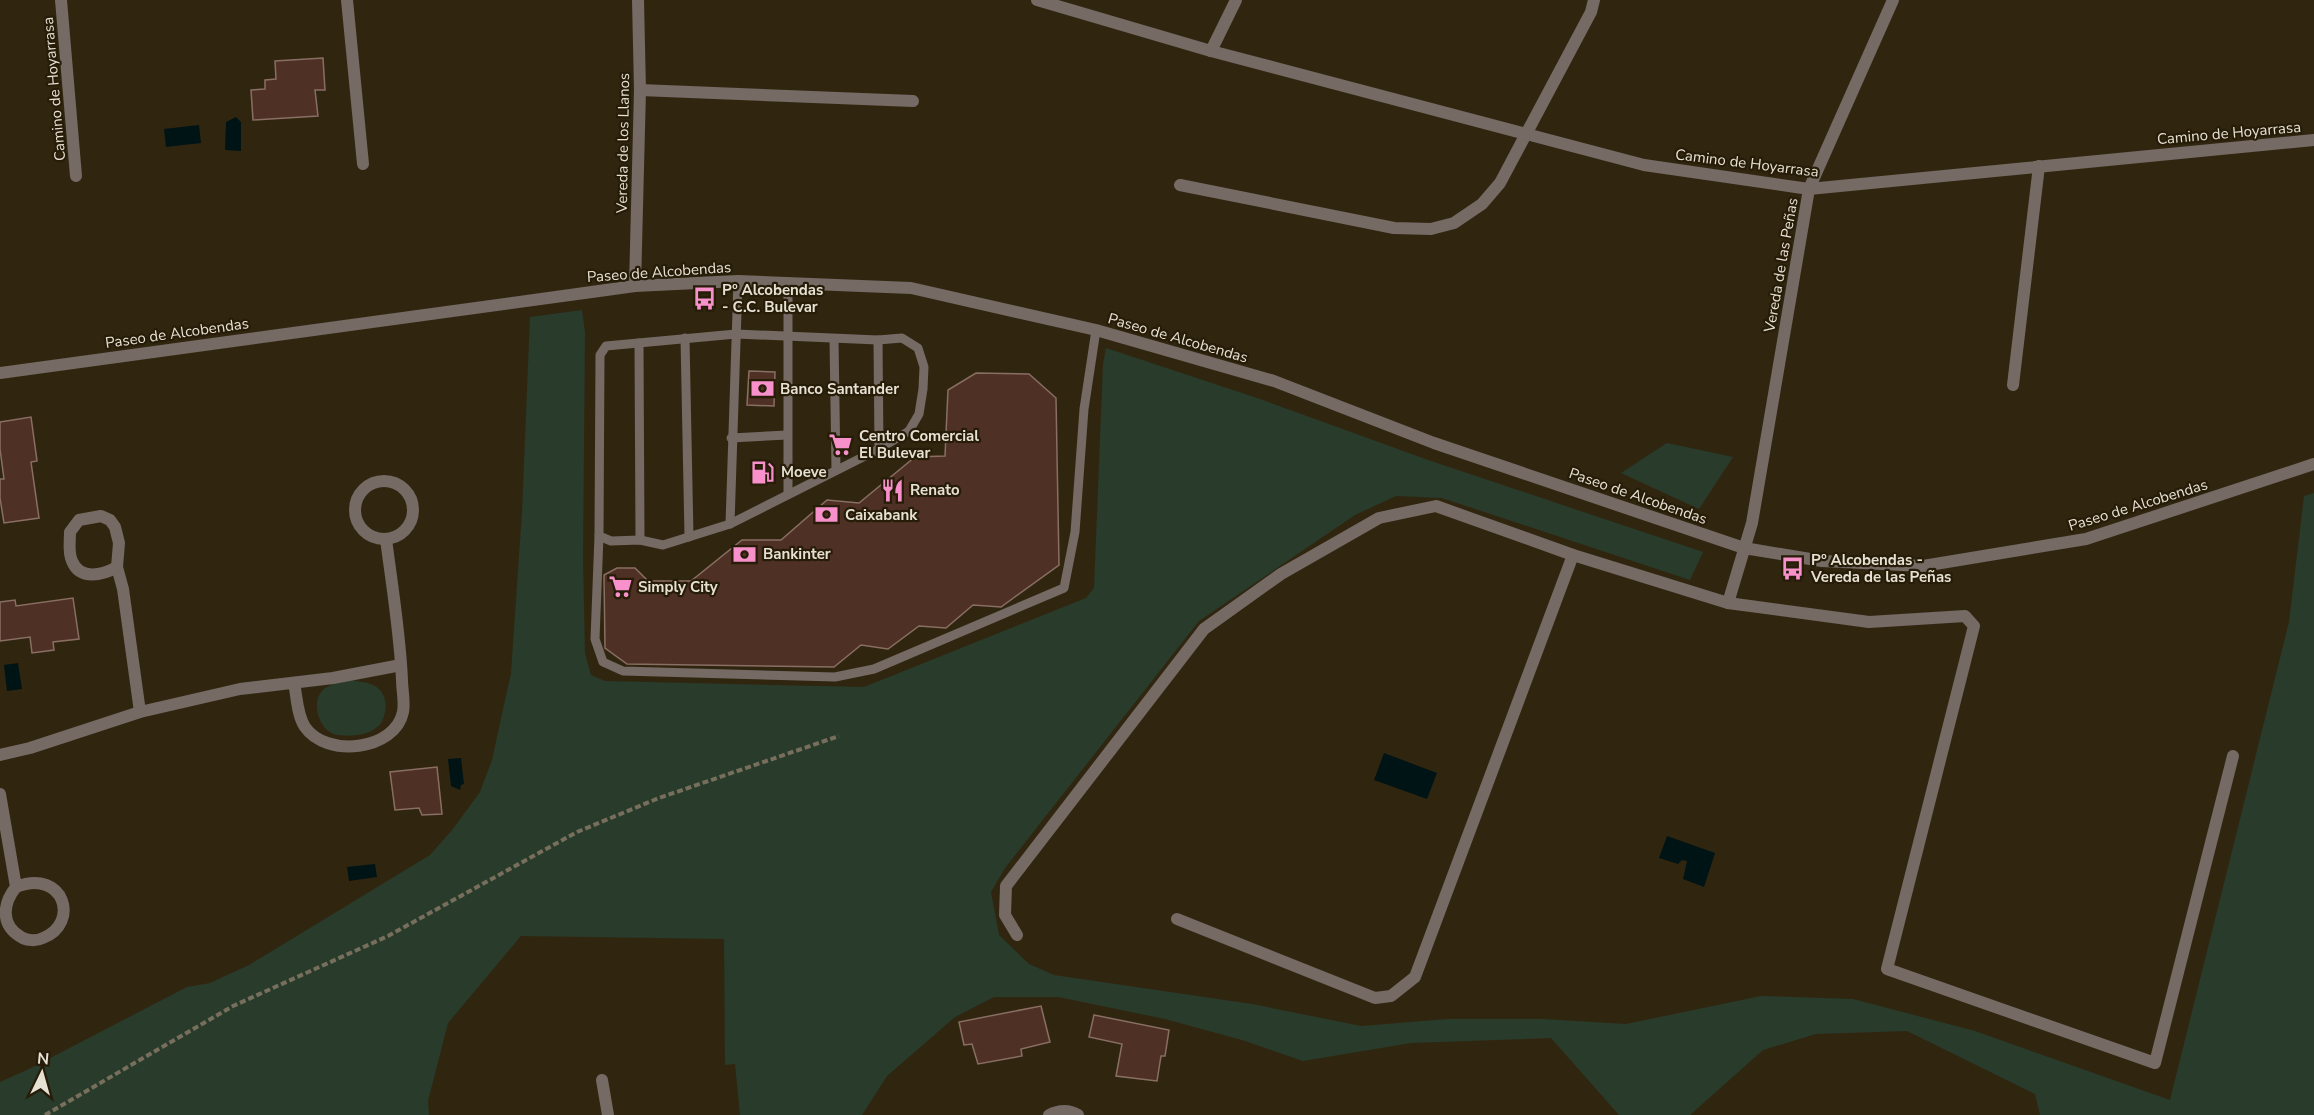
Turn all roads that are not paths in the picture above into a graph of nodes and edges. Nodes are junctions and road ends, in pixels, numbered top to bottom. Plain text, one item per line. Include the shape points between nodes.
1 (61, 0) edge
2 (347, 0) edge
3 (638, 0) edge
4 (1037, 0) edge
5 (1236, 0) edge
6 (1594, 0) edge
7 (1893, 0) edge
8 (1211, 51) junction
9 (639, 90) junction
10 (914, 101) dead end
11 (1526, 135) junction
12 (2314, 140) edge
13 (363, 164) dead end
14 (2039, 166) junction
15 (76, 176) dead end
16 (1180, 185) dead end
17 (1809, 189) junction
18 (738, 281) junction
19 (789, 284) junction
20 (635, 286) junction
21 (1096, 330) junction
22 (735, 334) junction
23 (788, 336) junction
24 (684, 338) junction
25 (834, 339) junction
26 (878, 340) junction
27 (639, 343) junction
28 (0, 373) edge
29 (2013, 385) dead end
30 (787, 435) junction
31 (731, 438) junction
32 (879, 449) junction
33 (2314, 464) edge
34 (836, 470) junction
35 (788, 494) junction
36 (730, 524) junction
37 (599, 536) junction
38 (689, 537) junction
39 (386, 539) junction
40 (640, 540) junction
41 (1744, 548) junction
42 (1573, 555) junction
43 (117, 567) junction
44 (1728, 603) junction
45 (401, 665) junction
46 (294, 683) junction
47 (141, 712) junction
48 (0, 755) edge
49 (2233, 756) dead end
50 (0, 794) edge
51 (16, 887) junction
52 (1177, 919) dead end
53 (1017, 935) dead end
54 (602, 1080) dead end
55 (608, 1115) edge
56 (1049, 1115) edge
57 (1078, 1115) edge

1 - 15 street, Camino de Hoyarrasa
2 - 13 street
3 - 9 street, Vereda de los Llanos
4 - 8 street, Camino de Hoyarrasa
5 - 8 street
6 - 11 street
7 - 17 street, Vereda de las Peñas
8 - 11 street, Camino de Hoyarrasa
9 - 10 street
9 - 20 street, Vereda de los Llanos
11 - 16 street via 1500,183 1482,204 1454,223 1431,228 1394,228
11 - 17 street, Camino de Hoyarrasa via 1644,165
12 - 14 street, Camino de Hoyarrasa
14 - 17 street, Camino de Hoyarrasa
14 - 29 street
17 - 41 street, Vereda de las Peñas via 1752,524
18 - 19 street, Paseo de Alcobendas
18 - 20 street, Paseo de Alcobendas
18 - 22 lane
19 - 21 street, Paseo de Alcobendas via 911,288
19 - 23 lane
20 - 28 street, Paseo de Alcobendas
21 - 37 lane via 1084,409 1075,532 1064,588 874,669 835,677 623,671 611,666 603,662 595,639
21 - 41 street, Paseo de Alcobendas via 1274,381 1434,443
22 - 23 lane
22 - 24 lane
22 - 31 lane
23 - 25 lane
23 - 30 lane
24 - 27 lane
24 - 38 lane
25 - 26 lane
25 - 34 lane
26 - 32 lane
26 - 32 lane via 902,338 918,348 924,367 919,414 909,431
27 - 37 lane via 606,346 600,355
27 - 40 lane
30 - 31 lane
30 - 35 lane
31 - 36 lane
32 - 34 lane
33 - 41 street, Paseo de Alcobendas via 2086,539 1923,566 1821,561
34 - 35 lane
35 - 36 lane
36 - 38 lane
37 - 40 lane via 611,541
38 - 40 lane via 663,545
39 - 39 street via 407,528 412,505 408,493 399,485 375,482 357,497 354,509 363,531
39 - 45 street
41 - 44 street, Vereda de las Peñas
42 - 44 street
42 - 52 street via 1415,977 1391,996 1376,998
42 - 53 street via 1436,506 1379,518 1281,574 1204,629 1006,886 1005,915
43 - 43 street via 119,543 110,520 94,516 79,520 70,532 72,562 80,572 106,574
43 - 47 street
44 - 49 street via 1869,622 1965,616 1974,626 1887,969 2155,1062
45 - 46 street
45 - 46 street via 403,712 386,738 370,744 336,745 316,738 306,728 298,710
46 - 47 street via 240,689
47 - 48 street
50 - 51 street
51 - 51 street via 7,899 4,914 10,928 22,938 38,940 52,935 62,923 64,908 58,893 46,883 31,881
54 - 55 street
56 - 57 street via 1066,1110

